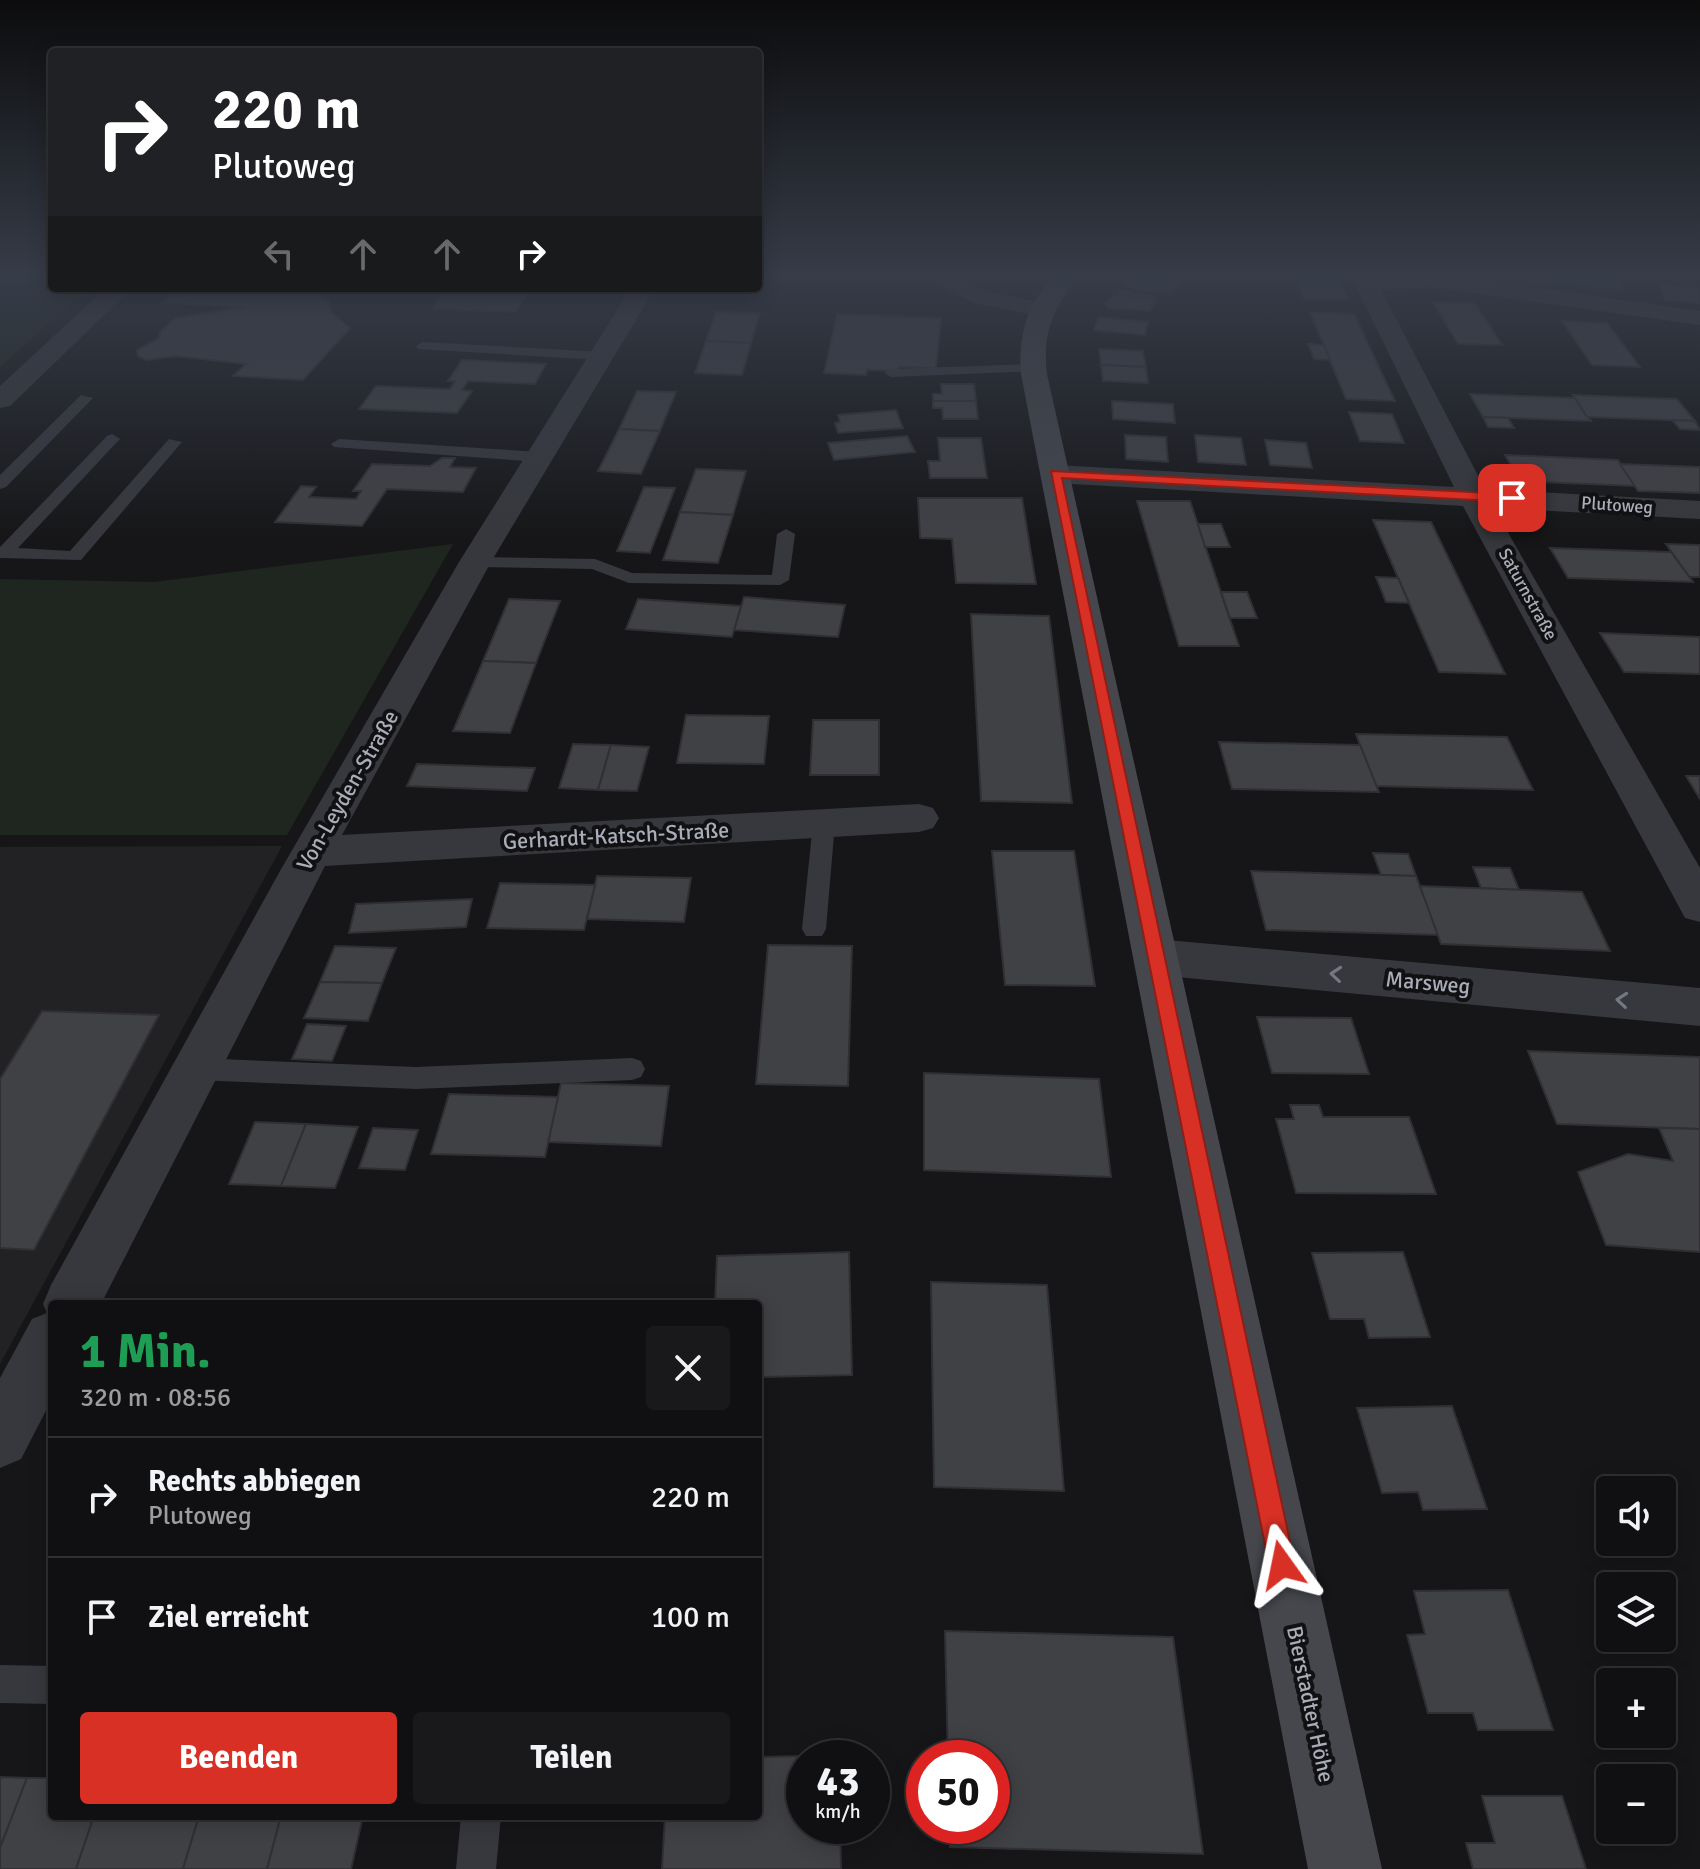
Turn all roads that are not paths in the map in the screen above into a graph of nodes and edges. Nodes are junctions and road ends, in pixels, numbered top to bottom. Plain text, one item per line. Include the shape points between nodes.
1 (37, 365) edge
2 (596, 365) edge
3 (1407, 365) edge
4 (1033, 368) joint
5 (891, 373) dead end
6 (86, 398) dead end
7 (0, 400) edge
8 (112, 439) dead end
9 (174, 442) dead end
10 (339, 444) dead end
11 (540, 457) junction
12 (1055, 474) junction
13 (0, 484) edge
14 (1473, 495) junction
15 (1700, 510) edge
16 (786, 534) dead end
17 (2, 553) edge
18 (475, 562) junction
19 (919, 818) dead end
20 (824, 823) junction
21 (312, 852) junction
22 (1700, 906) edge
23 (814, 929) dead end
24 (1156, 957) junction
25 (1700, 1007) edge
26 (195, 1069) junction
27 (632, 1069) dead end
28 (73, 1300) edge
29 (48, 1347) edge
30 (0, 1438) edge
31 (0, 1684) edge
32 (48, 1685) edge
33 (481, 1820) edge
34 (476, 1869) edge
35 (1345, 1869) edge

1 - 7 street
2 - 11 street, Von-Leyden-Straße
3 - 14 street, Saturnstraße
4 - 5 lane
4 - 12 main road, Bierstadter Höhe
6 - 13 lane
8 - 17 lane
9 - 17 lane via 75,556
10 - 11 lane
11 - 18 street, Von-Leyden-Straße
12 - 14 street, Plutoweg
12 - 24 main road, Bierstadter Höhe
14 - 15 street, Plutoweg
14 - 22 street, Saturnstraße
16 - 18 lane via 780,580 629,578 595,564
18 - 21 street, Von-Leyden-Straße
19 - 20 street, Gerhardt-Katsch-Straße
20 - 21 street, Gerhardt-Katsch-Straße
20 - 23 lane
21 - 26 street, Von-Leyden-Straße
25 -> 24 street, Marsweg
24 - 35 main road, Bierstadter Höhe
26 - 27 lane via 416,1078
26 - 28 street, Von-Leyden-Straße
29 - 30 street
31 - 32 lane
33 - 34 lane

